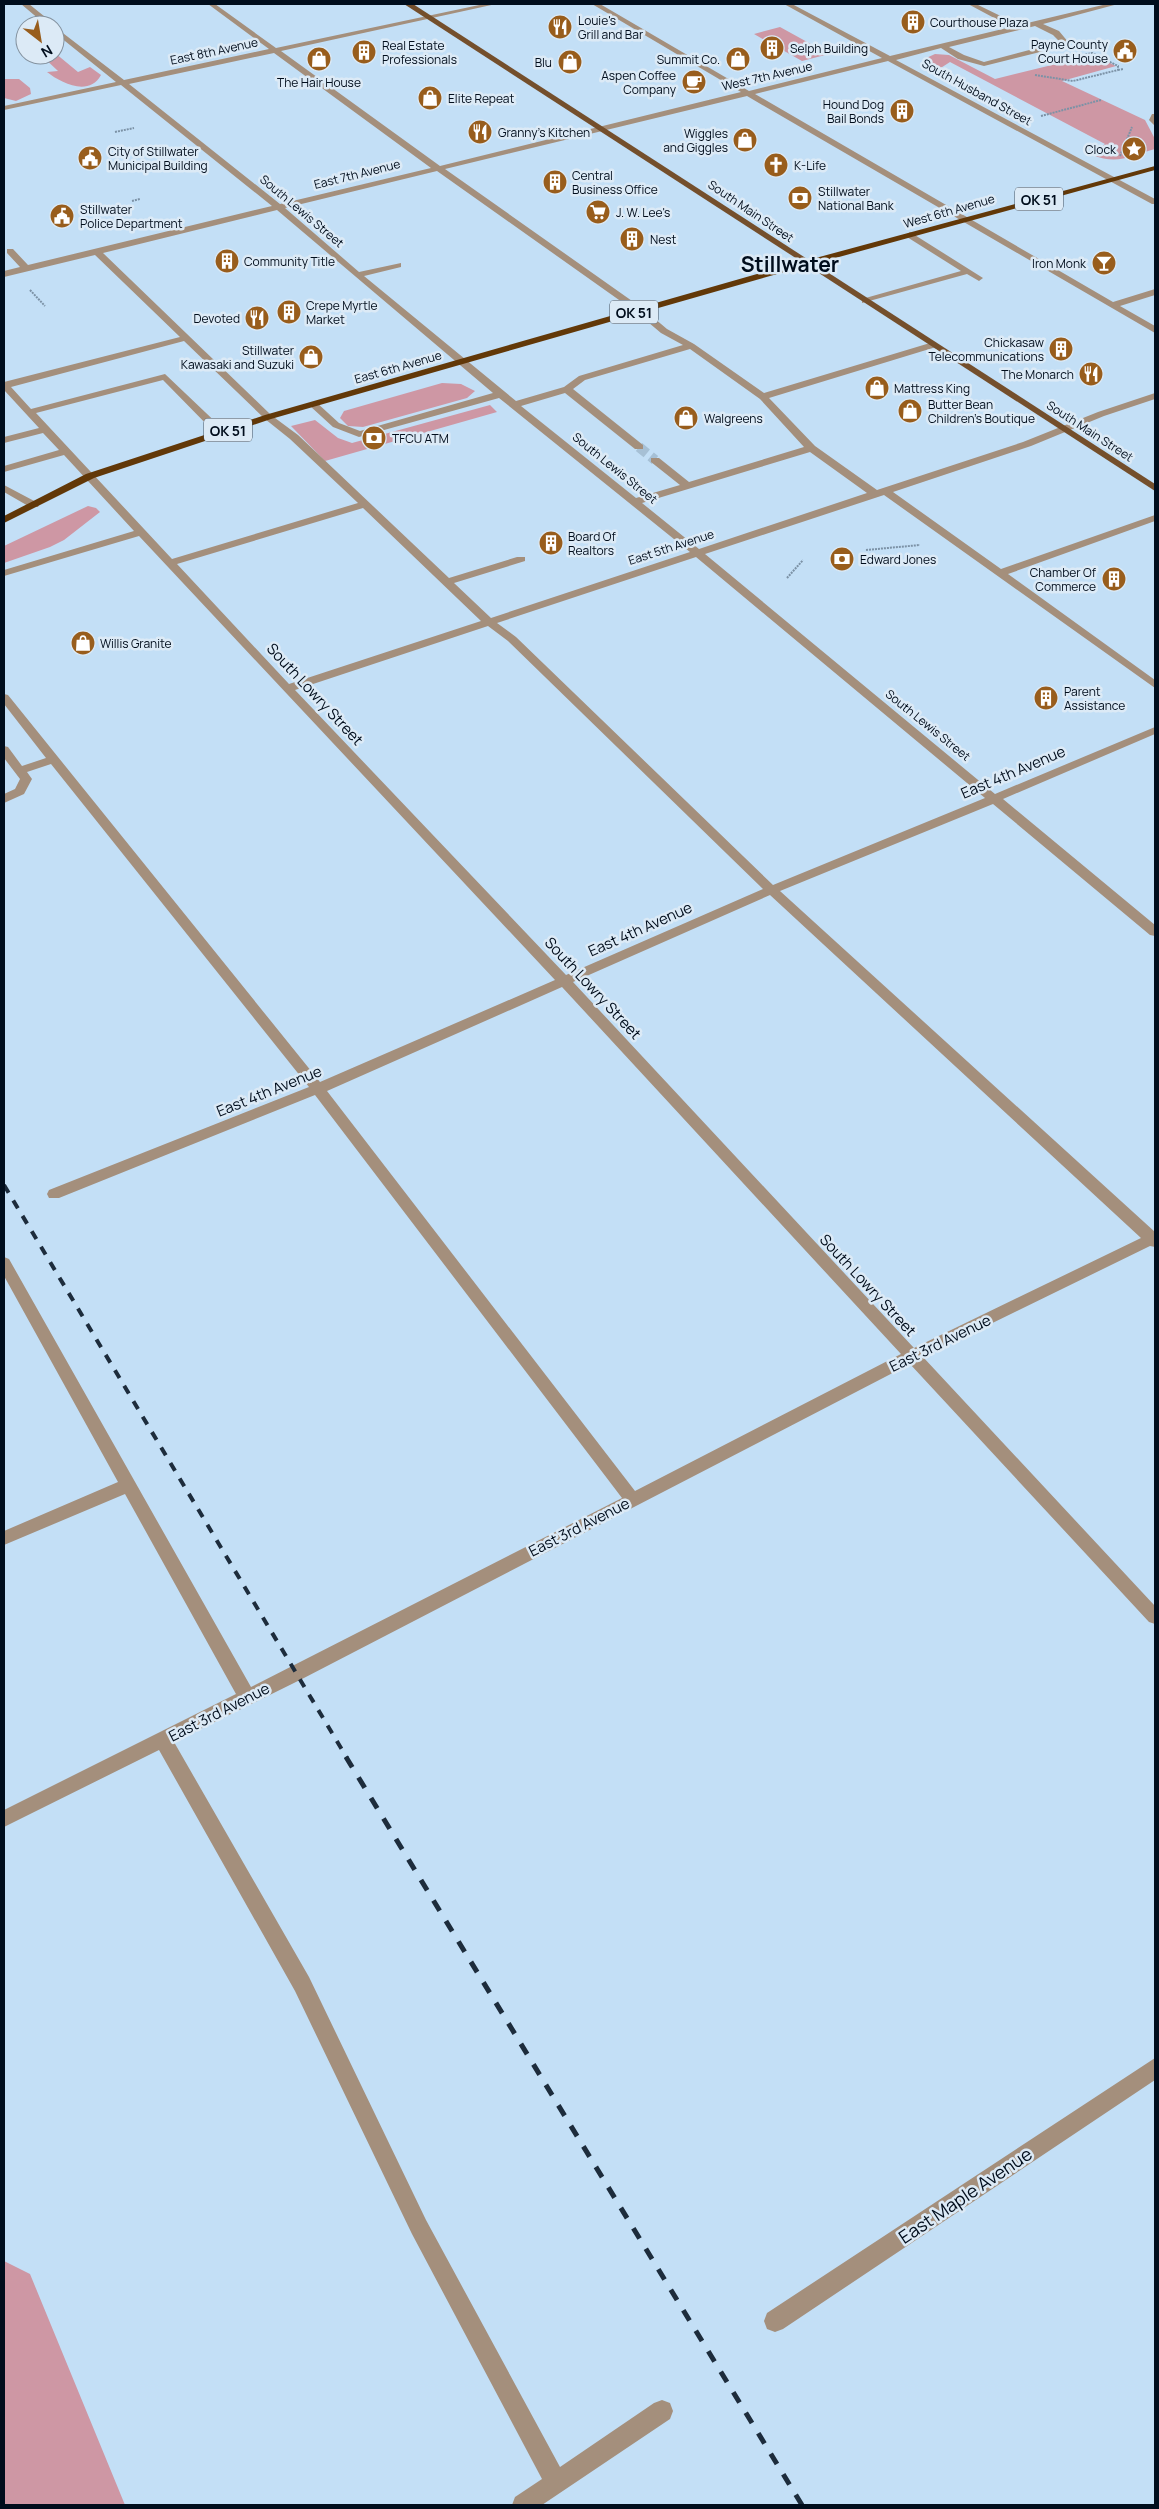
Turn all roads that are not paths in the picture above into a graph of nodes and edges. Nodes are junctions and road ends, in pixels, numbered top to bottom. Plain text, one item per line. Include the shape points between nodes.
1 (25, 4) edge
2 (211, 4) edge
3 (408, 4) edge
4 (493, 4) edge
5 (595, 4) edge
6 (787, 4) edge
7 (971, 4) edge
8 (1115, 4) edge
9 (39, 15) edge
10 (429, 18) junction
11 (1036, 23) junction
12 (1017, 27) junction
13 (65, 37) edge
14 (941, 45) junction
15 (274, 50) junction
16 (890, 58) junction
17 (122, 82) junction
18 (748, 92) junction
19 (4, 108) edge
20 (1155, 116) edge
21 (1155, 124) edge
22 (600, 128) junction
23 (436, 167) junction
24 (1155, 168) edge
25 (1113, 180) junction
26 (1155, 202) edge
27 (278, 207) junction
28 (965, 220) junction
29 (910, 235) junction
30 (10, 251) dead end
31 (96, 251) junction
32 (808, 264) junction
33 (398, 265) dead end
34 (26, 268) junction
35 (969, 272) junction
36 (4, 274) edge
37 (358, 276) junction
38 (979, 278) dead end
39 (1155, 292) edge
40 (865, 301) junction
41 (1112, 305) junction
42 (639, 310) junction
43 (1155, 320) edge
44 (1144, 323) junction
45 (1155, 330) edge
46 (186, 338) junction
47 (933, 345) junction
48 (691, 346) junction
49 (460, 362) junction
50 (4, 385) edge
51 (567, 389) junction
52 (501, 394) junction
53 (1155, 396) edge
54 (763, 397) junction
55 (312, 404) junction
56 (514, 405) junction
57 (30, 412) junction
58 (268, 417) junction
59 (46, 429) junction
60 (1063, 429) junction
61 (221, 433) junction
62 (4, 440) edge
63 (639, 447) tunnel mouth
64 (811, 448) junction
65 (67, 451) junction
66 (655, 460) tunnel mouth
67 (4, 469) edge
68 (90, 476) junction
69 (687, 485) junction
70 (4, 488) edge
71 (1155, 488) edge
72 (880, 492) junction
73 (634, 502) junction
74 (365, 504) junction
75 (34, 505) junction
76 (1155, 518) edge
77 (4, 520) edge
78 (142, 532) junction
79 (697, 553) junction
80 (521, 559) dead end
81 (170, 563) junction
82 (4, 573) edge
83 (1001, 574) junction
84 (447, 582) junction
85 (489, 622) junction
86 (1155, 685) edge
87 (287, 688) junction
88 (4, 697) edge
89 (1155, 730) edge
90 (4, 750) edge
91 (55, 759) junction
92 (20, 771) junction
93 (993, 797) junction
94 (4, 799) edge
95 (771, 890) junction
96 (1155, 932) edge
97 (564, 980) junction
98 (318, 1089) junction
99 (54, 1194) dead end
100 (1154, 1239) edge
101 (4, 1263) edge
102 (912, 1356) junction
103 (129, 1485) junction
104 (632, 1499) junction
105 (4, 1538) edge
106 (1155, 1617) edge
107 (247, 1697) junction
108 (163, 1740) junction
109 (4, 1819) edge
110 (1155, 2068) edge
111 (775, 2322) dead end
112 (662, 2411) dead end
113 (556, 2483) junction
114 (523, 2505) edge

1 - 9 street
2 - 15 street
3 - 10 main road, South Main Street
4 - 10 street, East 8th Avenue
5 - 18 street
6 - 16 street, South Husband Street
7 - 12 street
8 - 11 street, West 7th Avenue
10 - 15 street, East 8th Avenue
10 - 22 main road, South Main Street
11 - 12 street, West 7th Avenue
11 - 14 street via 1065,43 984,64 961,57
12 - 14 street, West 7th Avenue
13 - 17 street, South Lewis Street
14 - 16 street, West 7th Avenue
15 - 17 street, East 8th Avenue
15 - 23 street
16 - 18 street, West 7th Avenue
16 - 25 street, South Husband Street
17 - 19 street, East 8th Avenue
17 - 27 street, South Lewis Street
18 - 22 street, West 7th Avenue
18 - 28 street
20 - 21 street
22 - 23 street, East 7th Avenue
22 - 32 main road, South Main Street
23 - 27 street, East 7th Avenue
23 - 42 street
24 - 25 highway, West 6th Avenue / OK 51
25 - 26 street, South Husband Street
25 - 28 highway, West 6th Avenue / OK 51
27 - 31 street, East 7th Avenue
27 - 37 street, South Lewis Street
28 - 29 highway, West 6th Avenue / OK 51
28 - 41 street
29 - 32 highway, West 6th Avenue / OK 51
29 - 35 street
30 - 34 street
31 - 34 street, East 7th Avenue
31 - 46 street
32 - 40 main road, South Main Street
32 - 42 highway, East 6th Avenue / OK 51
33 - 37 street
34 - 36 street, East 7th Avenue
35 - 38 street
35 - 40 street
37 - 49 street, South Lewis Street
39 - 41 street
40 - 47 main road, South Main Street
41 - 44 street
42 - 48 street via 664,331
42 - 49 highway, East 6th Avenue / OK 51
43 - 44 street
44 - 45 street
46 - 50 street
46 - 58 street
47 - 54 street
47 - 60 main road, South Main Street
48 - 51 street via 582,378
48 - 54 street
49 - 52 street, South Lewis Street
49 - 55 highway, East 6th Avenue / OK 51
50 - 57 street, South Lowry Street
51 - 56 street
51 - 63 street
52 - 55 street via 359,434 336,425
52 - 56 street, South Lewis Street
53 - 60 street, East 5th Avenue
54 - 64 street
55 - 58 highway, East 6th Avenue / OK 51
56 - 73 street, South Lewis Street
57 - 59 street, South Lowry Street
57 - 61 street via 165,377
58 - 61 highway, East 6th Avenue / OK 51
58 - 74 street
59 - 62 street
59 - 65 street, South Lowry Street
60 - 71 main road, South Main Street
60 - 72 street, East 5th Avenue
61 - 68 highway, East 6th Avenue / OK 51
64 - 69 street
64 - 72 street
65 - 67 street
65 - 68 street, South Lowry Street
66 - 69 street
68 - 75 highway, East 6th Avenue / OK 51
68 - 78 street, South Lowry Street
69 - 73 street
70 - 75 street
72 - 79 street, East 5th Avenue
72 - 83 street
73 - 79 street, South Lewis Street
74 - 81 street
74 - 84 street
75 - 77 highway, East 6th Avenue / OK 51
76 - 83 street
78 - 81 street, South Lowry Street
78 - 82 street
79 - 85 street, East 5th Avenue
79 - 93 street, South Lewis Street
80 - 84 street
81 - 87 street, South Lowry Street
83 - 86 street
84 - 85 street
85 - 87 street, East 5th Avenue
85 - 95 street via 512,639
87 - 97 street, South Lowry Street
88 - 91 street
89 - 93 street, East 4th Avenue
90 - 92 street
91 - 92 street
91 - 98 street
92 - 94 street via 26,779 20,791
93 - 95 street, East 4th Avenue
93 - 96 street, South Lewis Street
95 - 97 street, East 4th Avenue
95 - 100 street
97 - 98 street, East 4th Avenue
97 - 102 street, South Lowry Street
98 - 99 street, East 4th Avenue
98 - 104 street
100 - 102 street, East 3rd Avenue
101 - 103 street
102 - 104 street, East 3rd Avenue
102 - 106 street, South Lowry Street
103 - 105 street
103 - 107 street
104 - 107 street, East 3rd Avenue
107 - 108 street, East 3rd Avenue
108 - 109 street, East 3rd Avenue
108 - 113 street via 302,1984 419,2227
110 - 111 street, East Maple Avenue
112 - 113 street
113 - 114 street

